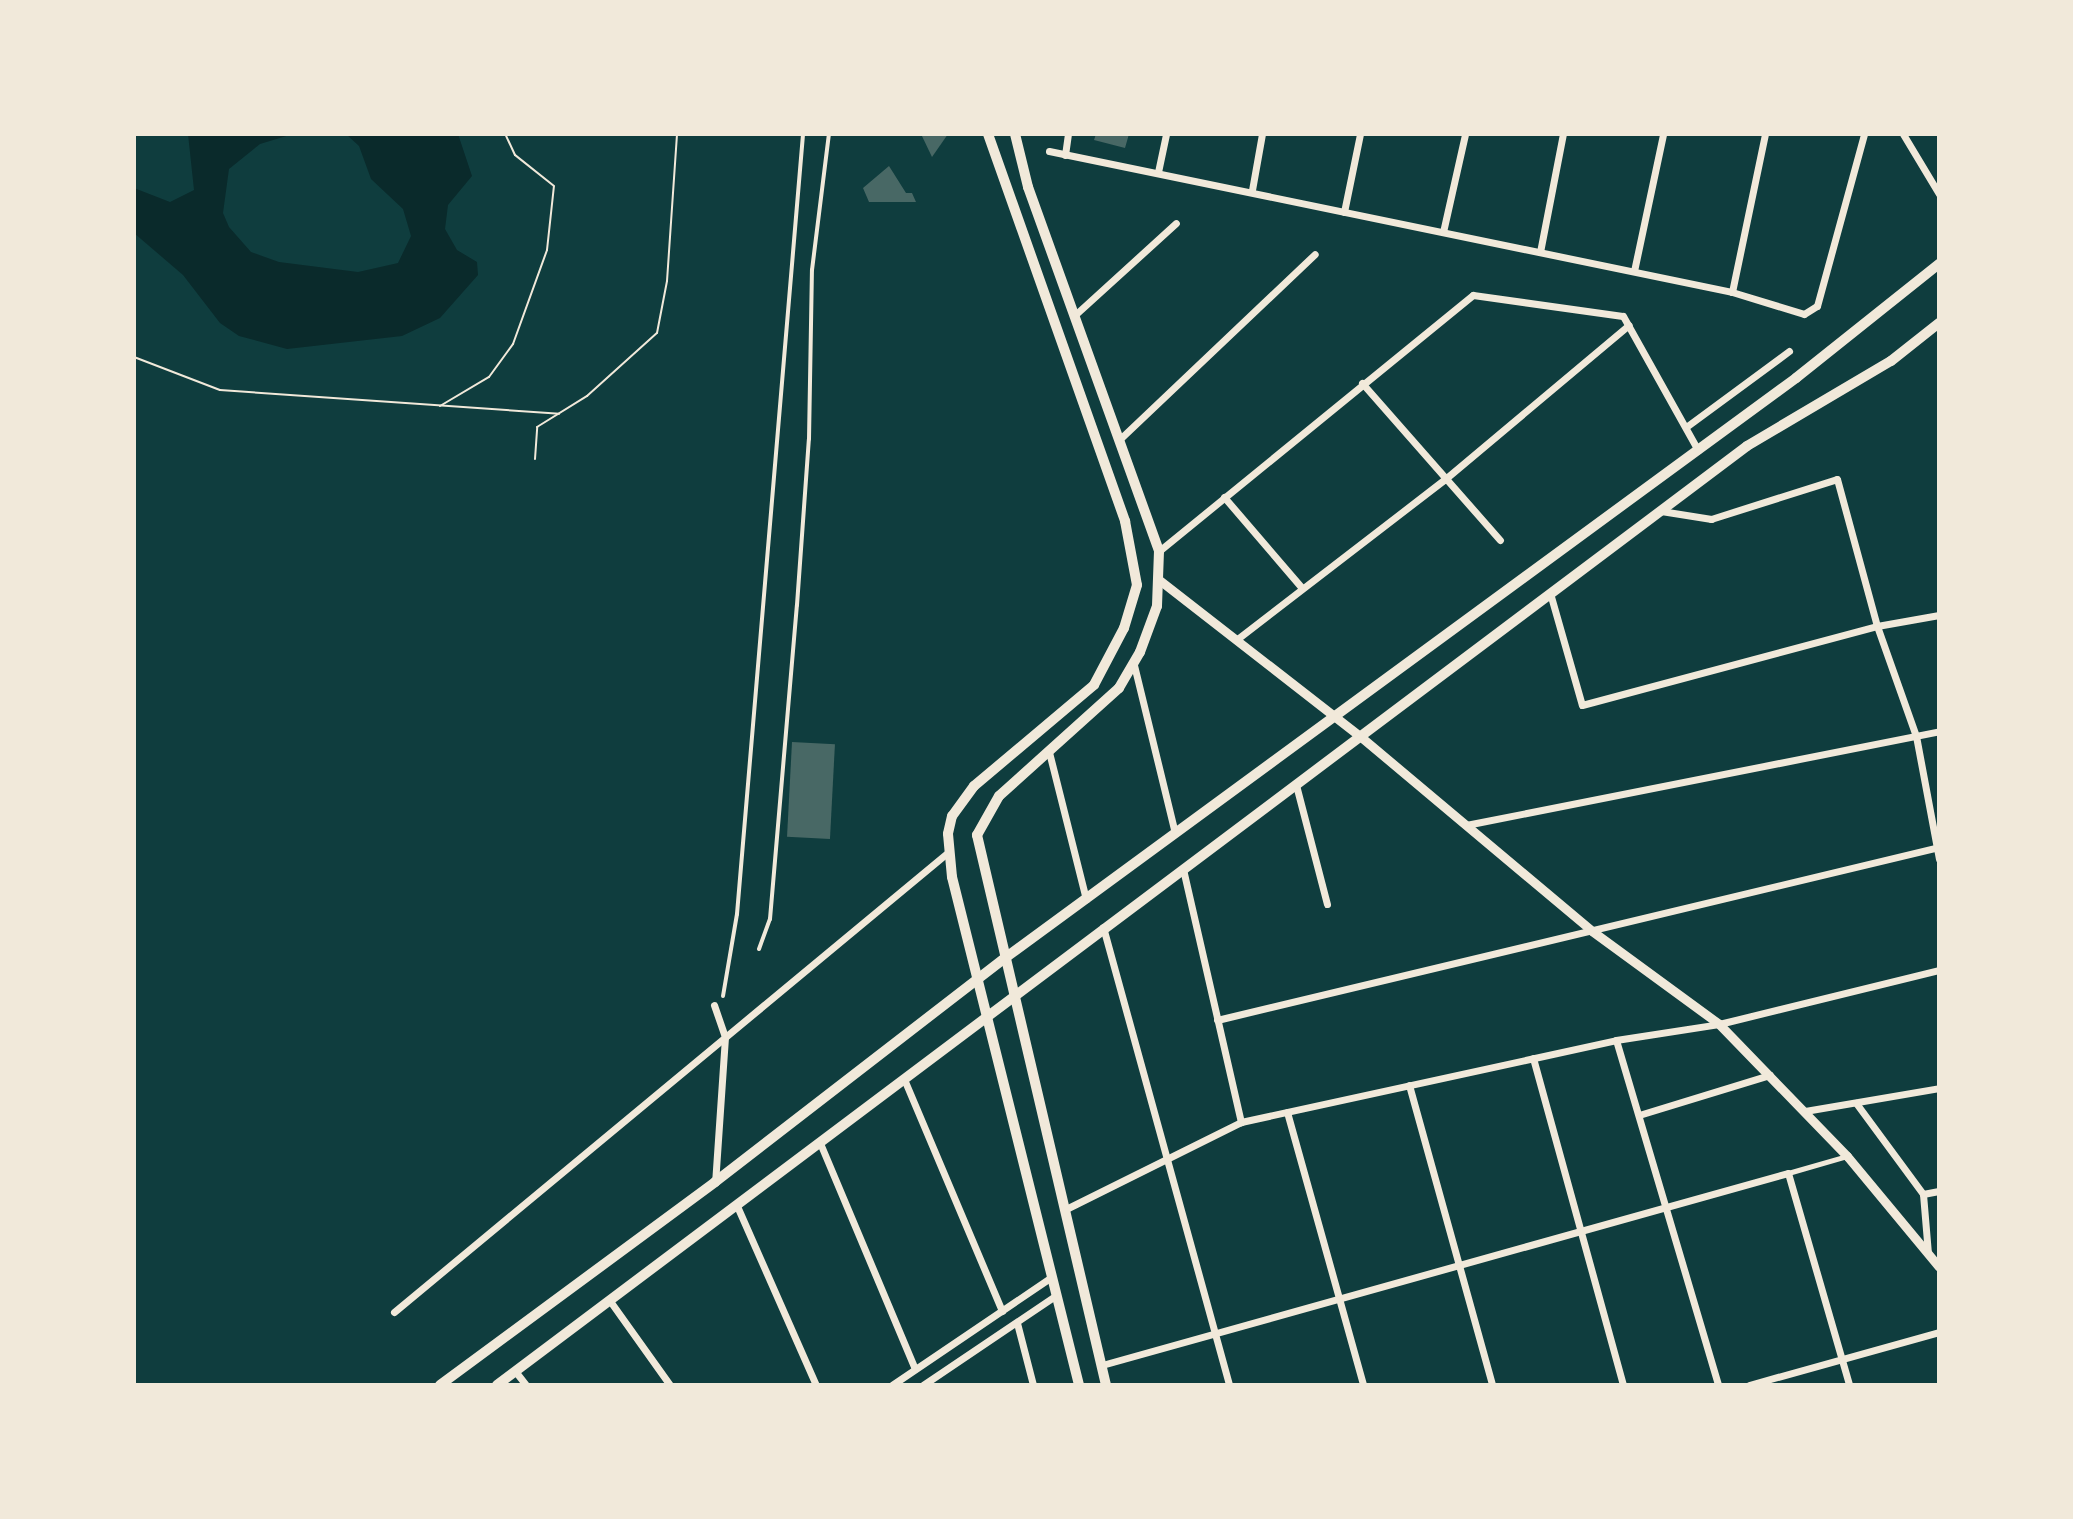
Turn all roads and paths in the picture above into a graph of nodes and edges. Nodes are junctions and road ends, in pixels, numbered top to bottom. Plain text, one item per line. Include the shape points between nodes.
1 (505, 134) edge
2 (677, 134) edge
3 (803, 134) edge
4 (829, 134) edge
5 (988, 134) edge
6 (1015, 134) edge
7 (1068, 134) edge
8 (1166, 134) edge
9 (1262, 134) edge
10 (1360, 134) edge
11 (1465, 134) edge
12 (1563, 134) edge
13 (1663, 134) edge
14 (1765, 134) edge
15 (1864, 134) edge
16 (1903, 134) edge
17 (1049, 151) dead end
18 (1065, 155) junction
19 (1158, 172) junction
20 (1252, 190) junction
21 (1939, 194) edge
22 (1344, 212) junction
23 (1176, 223) dead end
24 (1443, 232) junction
25 (1540, 252) junction
26 (1315, 254) dead end
27 (1939, 264) edge
28 (1634, 271) junction
29 (1732, 292) junction
30 (1076, 314) junction
31 (1939, 323) edge
32 (1629, 325) junction
33 (1789, 351) dead end
34 (135, 356) edge
35 (1362, 383) junction
36 (440, 406) junction
37 (559, 414) junction
38 (1686, 427) junction
39 (1121, 438) junction
40 (1698, 450) junction
41 (535, 459) dead end
42 (1444, 480) junction
43 (1224, 497) junction
44 (1661, 511) junction
45 (1500, 540) dead end
46 (1159, 551) junction
47 (1158, 579) junction
48 (1302, 588) junction
49 (1550, 593) junction
50 (1939, 615) edge
51 (1877, 626) junction
52 (1236, 640) junction
53 (1134, 664) junction
54 (1335, 717) junction
55 (1939, 731) edge
56 (1916, 736) junction
57 (1361, 737) junction
58 (1049, 752) junction
59 (1296, 785) junction
60 (1466, 825) junction
61 (1175, 833) junction
62 (1938, 847) edge
63 (947, 853) junction
64 (1939, 859) edge
65 (1183, 869) junction
66 (1086, 899) junction
67 (1327, 904) dead end
68 (1103, 927) junction
69 (1592, 931) junction
70 (759, 949) dead end
71 (1005, 958) junction
72 (1939, 970) edge
73 (977, 979) junction
74 (1013, 995) junction
75 (723, 996) dead end
76 (714, 1005) dead end
77 (987, 1015) junction
78 (1217, 1020) junction
79 (1719, 1024) junction
80 (725, 1037) junction
81 (1616, 1040) junction
82 (1533, 1058) junction
83 (1772, 1074) junction
84 (904, 1079) junction
85 (1409, 1085) junction
86 (1939, 1088) edge
87 (1856, 1103) junction
88 (1805, 1111) junction
89 (1287, 1112) junction
90 (1639, 1115) junction
91 (1241, 1122) junction
92 (820, 1143) junction
93 (1847, 1156) junction
94 (1167, 1160) junction
95 (1788, 1173) junction
96 (715, 1182) junction
97 (1939, 1191) edge
98 (1923, 1194) junction
99 (737, 1206) junction
100 (1666, 1207) junction
101 (1064, 1210) junction
102 (1581, 1231) junction
103 (1928, 1253) junction
104 (1459, 1265) junction
105 (1939, 1267) edge
106 (1050, 1278) junction
107 (1055, 1296) junction
108 (1339, 1298) junction
109 (610, 1301) junction
110 (1002, 1311) junction
111 (394, 1312) dead end
112 (1017, 1323) junction
113 (1939, 1332) edge
114 (1214, 1333) junction
115 (1841, 1359) junction
116 (1102, 1365) junction
117 (915, 1369) junction
118 (515, 1371) junction
119 (440, 1385) edge
120 (497, 1385) edge
121 (526, 1385) edge
122 (670, 1385) edge
123 (816, 1385) edge
124 (892, 1385) edge
125 (923, 1385) edge
126 (1033, 1385) edge
127 (1079, 1385) edge
128 (1106, 1385) edge
129 (1229, 1385) edge
130 (1363, 1385) edge
131 (1492, 1385) edge
132 (1623, 1385) edge
133 (1718, 1385) edge
134 (1749, 1385) edge
135 (1849, 1385) edge

1 - 36 path via 515,155 554,186 547,250 513,344 489,377
2 - 37 path via 667,281 657,333 620,369
3 - 75 lane via 737,914
4 - 70 lane via 813,257 809,439 770,919
5 - 63 main road via 1125,521 1137,585 1124,628 1094,685 974,786 952,816
6 - 30 main road via 1028,187
7 - 18 street
8 - 19 street
9 - 20 street
10 - 22 street
11 - 24 street
12 - 25 street
13 - 28 street
14 - 29 street
15 - 29 street via 1813,312
16 - 21 street
17 - 18 street
18 - 19 street
19 - 20 street
20 - 22 street
22 - 24 street
23 - 30 street
24 - 25 street
25 - 28 street
26 - 39 street
27 - 40 main road
28 - 29 street
30 - 39 main road
31 - 44 main road via 1891,361 1747,446
32 - 35 street via 1623,316 1473,295
32 - 38 street
32 - 42 street
33 - 38 street
34 - 36 path via 220,390
35 - 42 street
35 - 43 street
36 - 37 path
37 - 41 path via 537,427
38 - 40 street
39 - 46 main road
40 - 54 main road
42 - 45 street
42 - 48 street
43 - 46 street
43 - 48 street
44 - 49 main road
44 - 51 street via 1711,519 1837,479
46 - 47 main road
47 - 52 street
47 - 53 main road via 1157,606
48 - 52 street
49 - 51 street via 1582,705
49 - 57 main road
50 - 51 street
51 - 56 street
52 - 54 street
53 - 58 main road via 1119,688
53 - 61 street
54 - 57 street
54 - 61 main road
55 - 56 street
56 - 60 street
56 - 62 street
57 - 59 main road
57 - 60 street
58 - 66 street
58 - 71 main road via 999,796 977,835
59 - 65 main road
59 - 67 street
60 - 69 street
61 - 66 main road
62 - 64 street
62 - 69 street
63 - 73 main road
63 - 80 street
65 - 68 main road
65 - 78 street
66 - 71 main road
68 - 74 main road
68 - 94 street
69 - 78 street
69 - 79 street
71 - 73 main road
71 - 74 main road
72 - 79 street
73 - 77 main road
73 - 96 main road
74 - 77 main road
74 - 101 main road
76 - 80 street
77 - 84 main road
77 - 106 main road
78 - 91 street
79 - 81 street
79 - 83 street
80 - 96 street
80 - 111 street
81 - 82 street
81 - 90 street
82 - 85 street
82 - 102 street
83 - 88 street
83 - 90 street
84 - 92 main road
84 - 110 street
85 - 89 street
85 - 104 street
86 - 87 street
87 - 88 street
87 - 98 street
88 - 93 street
89 - 91 street
89 - 108 street
90 - 100 street
91 - 94 street
92 - 99 main road
92 - 117 street
93 - 95 street
93 - 103 street
94 - 101 street
94 - 114 street
95 - 100 street
95 - 115 street
96 - 119 main road
97 - 98 street
98 - 103 street
99 - 109 main road
99 - 123 street
100 - 102 street
100 - 133 street
101 - 116 main road
102 - 104 street
102 - 132 street
103 - 105 street
104 - 108 street
104 - 131 street
106 - 107 main road
106 - 110 street
107 - 112 street
107 - 127 main road
108 - 114 street
108 - 130 street
109 - 118 main road
109 - 122 street
110 - 117 street
112 - 125 street
112 - 126 street
113 - 115 street
114 - 116 street
114 - 129 street
115 - 134 street
115 - 135 street
116 - 128 main road
117 - 124 street
118 - 120 main road
118 - 121 street

